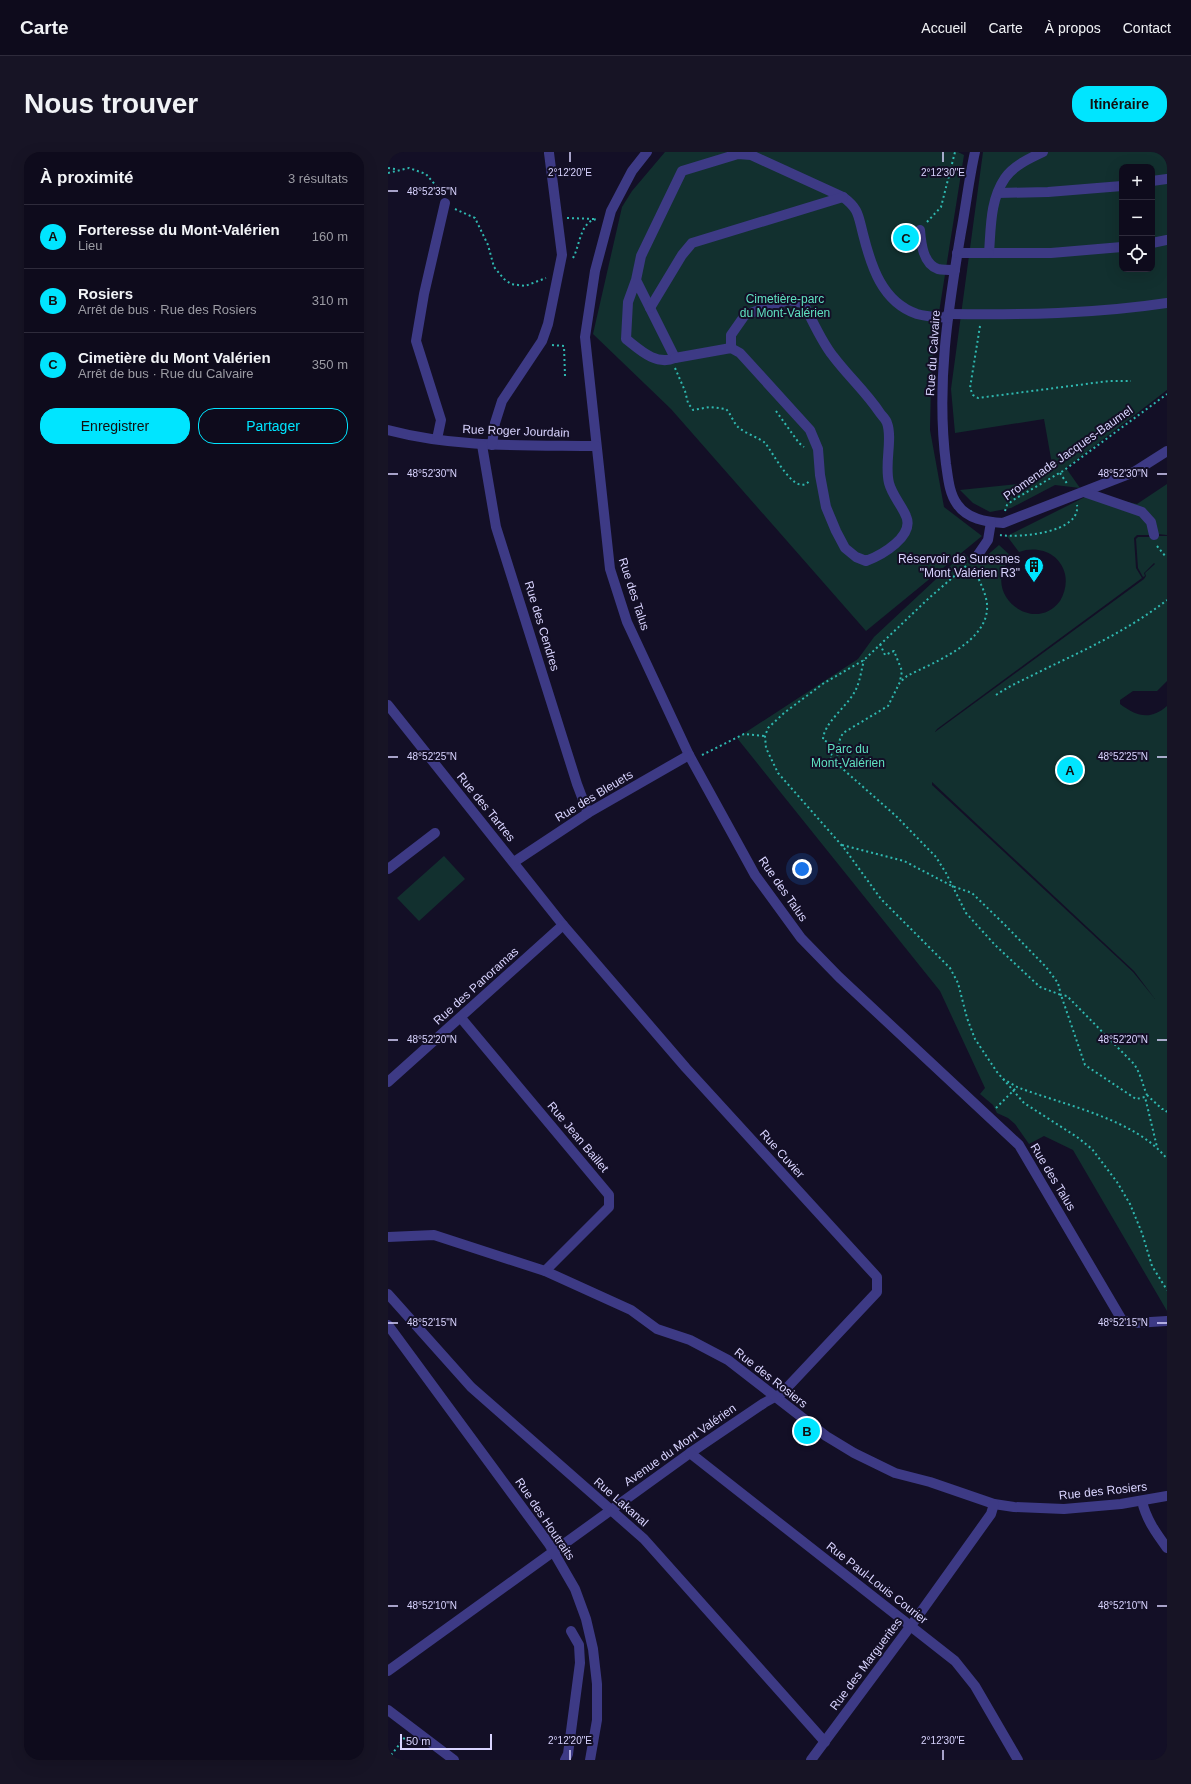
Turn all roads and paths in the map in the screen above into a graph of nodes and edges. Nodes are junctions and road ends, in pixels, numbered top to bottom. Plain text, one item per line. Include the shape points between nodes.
1 (955, 152) edge
2 (975, 152) edge
3 (1043, 152) edge
4 (549, 153) dead end
5 (646, 153) edge
6 (388, 168) edge
7 (396, 170) junction
8 (388, 173) edge
9 (1167, 179) edge
10 (1155, 181) edge
11 (1119, 186) edge
12 (998, 193) junction
13 (843, 197) junction
14 (445, 203) junction
15 (558, 218) junction
16 (596, 219) junction
17 (608, 220) junction
18 (920, 230) joint
19 (1167, 240) edge
20 (1155, 242) edge
21 (1119, 247) edge
22 (957, 253) junction
23 (989, 253) junction
24 (955, 270) junction
25 (559, 273) junction
26 (636, 280) junction
27 (1167, 303) edge
28 (650, 308) junction
29 (981, 314) junction
30 (948, 316) junction
31 (539, 345) junction
32 (731, 348) junction
33 (673, 359) junction
34 (565, 376) dead end
35 (1131, 381) dead end
36 (1167, 394) edge
37 (776, 410) dead end
38 (388, 430) edge
39 (437, 439) junction
40 (487, 445) junction
41 (596, 446) junction
42 (818, 449) junction
43 (1167, 451) edge
44 (812, 476) dead end
45 (1087, 491) junction
46 (1003, 519) junction
47 (991, 522) junction
48 (1154, 535) joint
49 (1166, 557) dead end
50 (973, 560) junction
51 (1167, 600) edge
52 (880, 644) junction
53 (864, 660) junction
54 (900, 682) junction
55 (996, 695) dead end
56 (388, 705) edge
57 (765, 736) junction
58 (689, 755) junction
59 (702, 755) dead end
60 (836, 763) junction
61 (588, 813) junction
62 (436, 832) dead end
63 (841, 845) junction
64 (514, 862) junction
65 (388, 869) edge
66 (952, 886) junction
67 (563, 925) junction
68 (1061, 995) junction
69 (461, 1018) junction
70 (996, 1072) junction
71 (388, 1082) edge
72 (1017, 1087) junction
73 (1012, 1092) junction
74 (1147, 1095) junction
75 (1145, 1097) junction
76 (1167, 1112) edge
77 (989, 1116) junction
78 (1157, 1147) junction
79 (1167, 1159) edge
80 (388, 1236) edge
81 (545, 1271) junction
82 (1167, 1290) edge
83 (388, 1294) edge
84 (1167, 1321) edge
85 (388, 1325) edge
86 (774, 1397) junction
87 (690, 1453) junction
88 (1167, 1496) edge
89 (1142, 1500) junction
90 (994, 1504) junction
91 (610, 1510) junction
92 (1167, 1548) edge
93 (554, 1551) junction
94 (910, 1627) junction
95 (571, 1631) dead end
96 (388, 1671) edge
97 (388, 1710) edge
98 (409, 1733) dead end
99 (824, 1742) junction
100 (389, 1758) edge
101 (393, 1760) edge
102 (454, 1760) edge
103 (565, 1760) edge
104 (590, 1760) edge
105 (811, 1760) edge
106 (1018, 1760) edge

1 - 18 path via 941,207
2 - 22 street, Rue du Calvaire
3 - 12 street via 1024,162 1005,177
4 - 15 street, Rue des Cendres
5 - 17 street, Rue des Talus via 619,194
6 - 7 path
7 - 8 path
7 - 14 path via 409,168 426,174 441,190
9 - 10 street
11 - 12 street
12 - 23 street via 994,201
13 - 26 street via 751,155 738,154 682,171 641,256
13 - 28 street via 692,243
13 - 30 street via 855,206 867,250 887,294 901,307 918,314
14 - 25 path via 475,218 488,245 494,267 511,284 525,286
14 - 39 street via 416,341 441,420
15 - 16 path
15 - 25 street, Rue des Cendres via 562,255
16 - 17 path
16 - 25 path via 584,228 574,258
17 - 41 street, Rue des Talus via 595,272 585,337
18 - 24 street via 922,248 929,263 938,269
19 - 20 street
21 - 23 street via 1051,253
22 - 23 street
22 - 24 street, Rue du Calvaire
24 - 30 street, Rue du Calvaire
25 - 31 street, Rue des Cendres via 548,324
26 - 28 street
26 - 33 street via 628,302 626,339 654,359
27 - 29 street via 1094,311
28 - 33 street
29 - 30 street
29 - 35 path via 970,388 973,395 978,398 1109,381
30 - 47 street, Rue du Calvaire via 942,387 948,479 960,509 980,520
31 - 34 path via 564,346
31 - 40 street, Rue des Cendres via 502,401
32 - 33 street
32 - 42 street via 740,353 810,430
32 - 42 street via 731,336 745,315 788,300 803,304 832,355 874,404 887,423 887,474 891,491 906,516 908,525 896,543 878,556 866,561 845,548 826,507
33 - 44 path via 688,403 693,410 710,407 726,409 737,426 763,441 795,483 807,484
36 - 46 path, Promenade Jacques-Baumel via 1060,473 1007,505
37 - 42 path via 799,443 807,449
38 - 39 street, Rue Roger Jourdain
39 - 40 street, Rue Roger Jourdain
40 - 41 street, Rue Roger Jourdain
40 - 61 street, Rue des Cendres via 496,527
41 - 58 street, Rue des Talus via 610,568 627,622
43 - 45 street via 1134,472
45 - 46 street
45 - 48 street via 1142,512 1151,522
46 - 47 street, Rue du Calvaire
47 - 50 street via 988,540
48 - 49 path via 1158,548
50 - 52 path
50 - 54 path via 987,599 986,614 981,628 968,643
51 - 55 path via 1148,615 1108,638 1011,685
52 - 53 path
52 - 54 path via 885,655 894,651 902,671
53 - 57 path via 824,683 784,712 768,728
53 - 60 path via 854,694 831,721 823,737 823,740 835,744 830,758
54 - 60 path via 888,706 841,736
56 - 64 street, Rue des Tartres
57 - 59 path via 744,734
57 - 63 path via 769,757 778,773
58 - 61 street, Rue des Bleuets
58 - 77 street, Rue des Talus via 755,875 801,938 839,977
60 - 66 path via 896,816 936,857
61 - 64 street, Rue des Bleuets
62 - 65 street
63 - 66 path via 904,861
63 - 70 path via 881,898 950,968 958,983 975,1039
64 - 67 street, Rue des Tartres
66 - 68 path via 966,913 995,945 1040,987
66 - 68 path via 972,893 1010,929 1053,975
67 - 69 street, Rue des Panoramas
67 - 86 street, Rue Cuvier via 686,1068 877,1277 877,1292 782,1393
68 - 74 path via 1067,996 1133,1063 1139,1070
68 - 75 path via 1085,1065 1136,1099
69 - 71 street, Rue des Panoramas
69 - 81 street, Rue Jean Baillet via 609,1195 609,1207
70 - 72 path
70 - 73 path
72 - 73 path
72 - 78 path via 1108,1119
73 - 77 path
73 - 82 path via 1024,1103 1077,1137 1104,1163 1130,1204 1152,1266
74 - 75 path
74 - 76 path
75 - 78 path
77 - 84 street, Rue des Talus via 1019,1145 1122,1320 1134,1323
78 - 79 path
80 - 81 street, Rue des Rosiers via 434,1236
81 - 86 street, Rue des Rosiers via 631,1310 657,1329 690,1340 728,1360
83 - 91 street, Rue Lakanal via 471,1388
85 - 93 street, Rue des Houtraits
86 - 87 street, Avenue du Mont Valérien
86 - 90 street, Rue des Rosiers via 826,1436 895,1473
87 - 91 street, Avenue du Mont Valérien
87 - 94 street, Rue Paul-Louis Courier
88 - 89 street, Rue des Rosiers
89 - 90 street, Rue des Rosiers via 1064,1510
89 - 92 street via 1152,1528
90 - 94 street, Rue des Marguerites via 991,1514
91 - 93 street, Avenue du Mont Valérien
91 - 99 street, Rue Lakanal via 644,1539
93 - 96 street, Avenue du Mont Valérien
93 - 104 street, Rue des Houtraits via 575,1589 593,1649 597,1684 597,1720
94 - 99 street, Rue des Marguerites
94 - 106 street, Rue Paul-Louis Courier via 955,1662 975,1686
95 - 103 street via 579,1645 580,1663 568,1754
97 - 102 street
98 - 100 path
99 - 105 street, Rue des Marguerites
100 - 101 path

